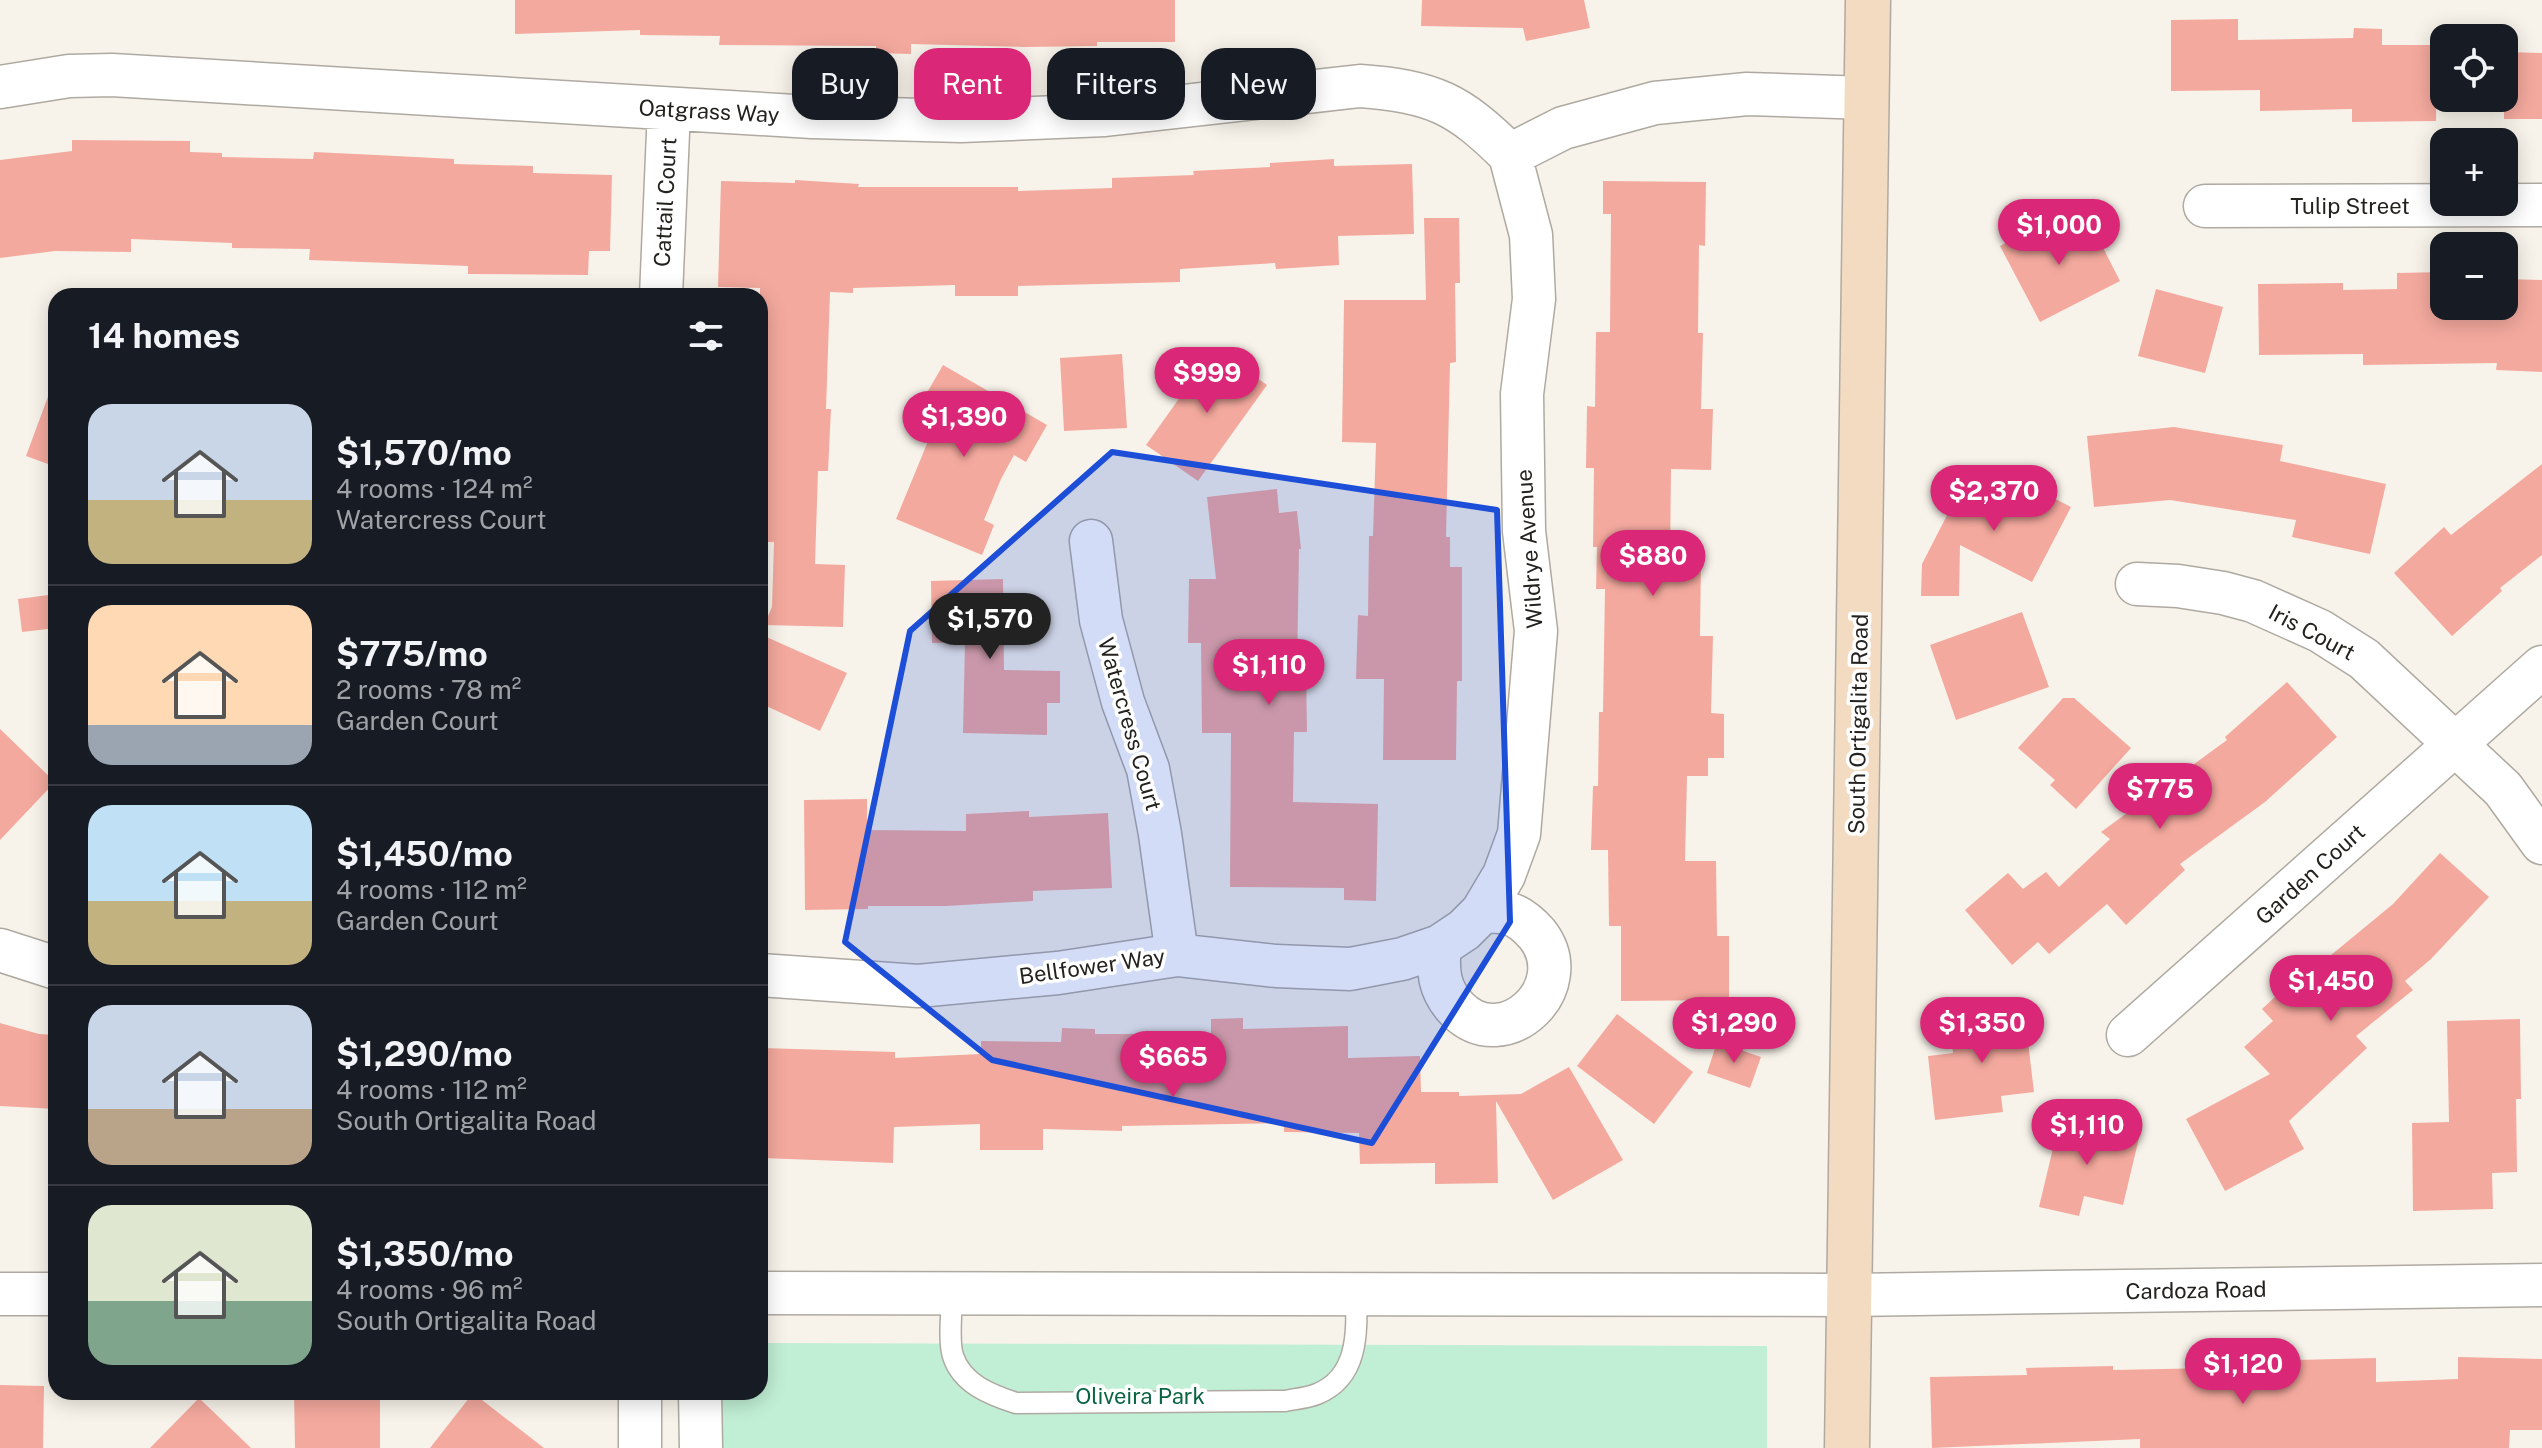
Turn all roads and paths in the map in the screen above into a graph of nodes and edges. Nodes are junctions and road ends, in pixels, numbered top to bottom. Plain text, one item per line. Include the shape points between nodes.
1 (1868, 0) edge
2 (0, 87) edge
3 (1867, 98) junction
4 (669, 109) junction
5 (1510, 155) junction
6 (2542, 205) edge
7 (2205, 206) dead end
8 (661, 288) edge
9 (1091, 541) dead end
10 (2137, 584) dead end
11 (2542, 667) edge
12 (2456, 744) junction
13 (2542, 843) edge
14 (1462, 929) joint
15 (0, 950) edge
16 (1177, 955) junction
17 (48, 965) edge
18 (768, 976) edge
19 (2128, 1035) dead end
20 (2542, 1285) edge
21 (768, 1293) edge
22 (952, 1293) junction
23 (0, 1294) edge
24 (48, 1294) edge
25 (1356, 1294) junction
26 (1850, 1295) junction
27 (640, 1400) edge
28 (700, 1400) edge
29 (640, 1448) edge
30 (701, 1448) edge
31 (1847, 1448) edge

1 - 3 street, South Ortigalita Road
2 - 4 street, Oatgrass Way via 112,75
3 - 5 street via 1747,94 1655,103 1563,128
3 - 26 street, South Ortigalita Road
4 - 5 street, Oatgrass Way via 961,121 1105,115 1360,86 1434,98 1477,122
4 - 8 street, Cattail Court
5 - 14 street, Wildrye Avenue via 1531,235 1534,299 1522,394 1524,531 1536,631 1519,834 1504,875
6 - 7 street, Tulip Street
9 - 16 street, Watercress Court via 1101,620 1148,769
10 - 12 street, Iris Court via 2223,593 2320,631 2364,659
11 - 12 street, Garden Court
12 - 13 street, Iris Court via 2503,789
12 - 19 street, Garden Court
14 - 16 street, Bellfower Way via 1402,959 1350,969
15 - 17 street
16 - 18 street, Bellfower Way via 918,986
20 - 26 street, Cardoza Road
21 - 22 street, Cardoza Road
22 - 25 street, Cardoza Road
22 - 25 lane via 953,1356 967,1380 991,1396 1016,1403 1285,1401 1318,1394 1341,1376 1353,1355
23 - 24 street
25 - 26 street, Cardoza Road
26 - 31 street, South Ortigalita Road
27 - 29 street
28 - 30 street

